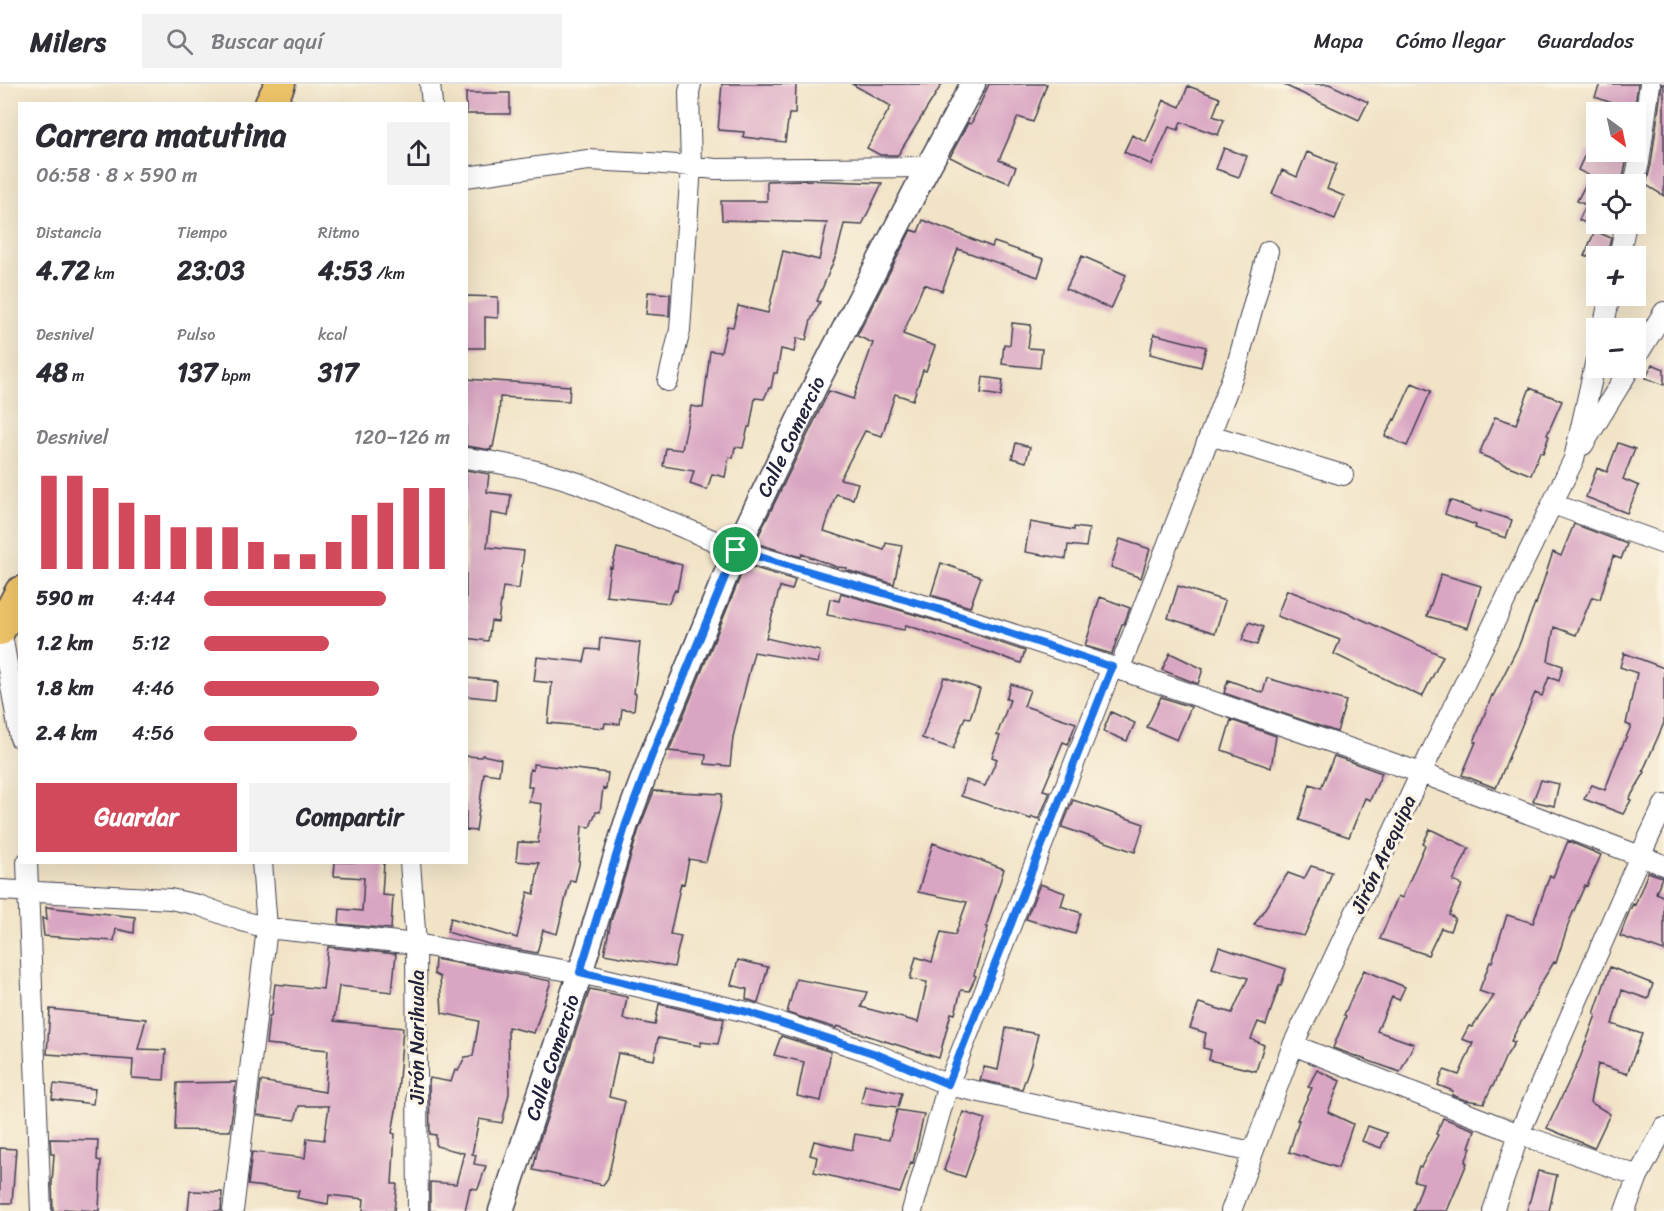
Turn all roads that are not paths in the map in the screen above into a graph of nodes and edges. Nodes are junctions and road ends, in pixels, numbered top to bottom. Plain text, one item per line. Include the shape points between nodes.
1 (280, 84) edge
2 (430, 84) edge
3 (691, 84) edge
4 (973, 84) edge
5 (1650, 84) edge
6 (271, 102) edge
7 (432, 102) edge
8 (691, 166) junction
9 (928, 167) junction
10 (1636, 174) edge
11 (468, 177) edge
12 (1268, 251) dead end
13 (1664, 312) edge
14 (1646, 342) edge
15 (1592, 378) edge
16 (1624, 378) edge
17 (668, 381) dead end
18 (1210, 435) junction
19 (468, 458) edge
20 (1575, 459) junction
21 (1342, 475) dead end
22 (1553, 504) junction
23 (1664, 544) edge
24 (736, 550) junction
25 (18, 596) edge
26 (0, 629) edge
27 (1116, 668) junction
28 (18, 727) edge
29 (1421, 773) junction
30 (1664, 805) edge
31 (1640, 856) junction
32 (27, 864) edge
33 (262, 864) edge
34 (410, 864) edge
35 (1664, 865) edge
36 (0, 891) edge
37 (27, 893) junction
38 (267, 928) junction
39 (416, 944) junction
40 (580, 972) junction
41 (1293, 1045) junction
42 (948, 1084) junction
43 (1664, 1128) edge
44 (1519, 1134) junction
45 (1252, 1152) junction
46 (1638, 1176) junction
47 (41, 1211) edge
48 (233, 1211) edge
49 (418, 1211) edge
50 (501, 1211) edge
51 (912, 1211) edge
52 (1231, 1211) edge
53 (1493, 1211) edge
54 (1625, 1211) edge

1 - 6 main road
2 - 7 street
3 - 8 street
4 - 9 street, Calle Comercio
5 - 10 street
8 - 9 street
8 - 11 street via 588,160
8 - 17 street via 680,330
9 - 24 street, Calle Comercio
12 - 18 street via 1237,365
13 - 14 street
15 - 20 street
16 - 20 street
18 - 21 street
18 - 27 street
19 - 24 street via 504,463 578,483
20 - 22 street, Jirón Arequipa
22 - 23 street
22 - 29 street, Jirón Arequipa
24 - 27 street via 938,609
24 - 40 street, Calle Comercio via 626,824
25 - 26 main road
26 - 28 street
27 - 29 street
27 - 42 street
29 - 31 street
29 - 41 street, Jirón Arequipa
30 - 31 street
31 - 35 street
31 - 44 street
32 - 37 street
33 - 38 street
34 - 39 street, Jirón Narihuala
36 - 37 street
37 - 38 street via 170,899
37 - 47 street
38 - 39 street
38 - 48 street
39 - 40 street
39 - 49 street, Jirón Narihuala
40 - 42 street via 747,1012 876,1054
40 - 50 street, Calle Comercio
41 - 44 street
41 - 45 street, Jirón Arequipa
42 - 45 street
42 - 51 street
43 - 46 street
44 - 46 street
44 - 53 street
45 - 52 street, Jirón Arequipa
46 - 54 street

